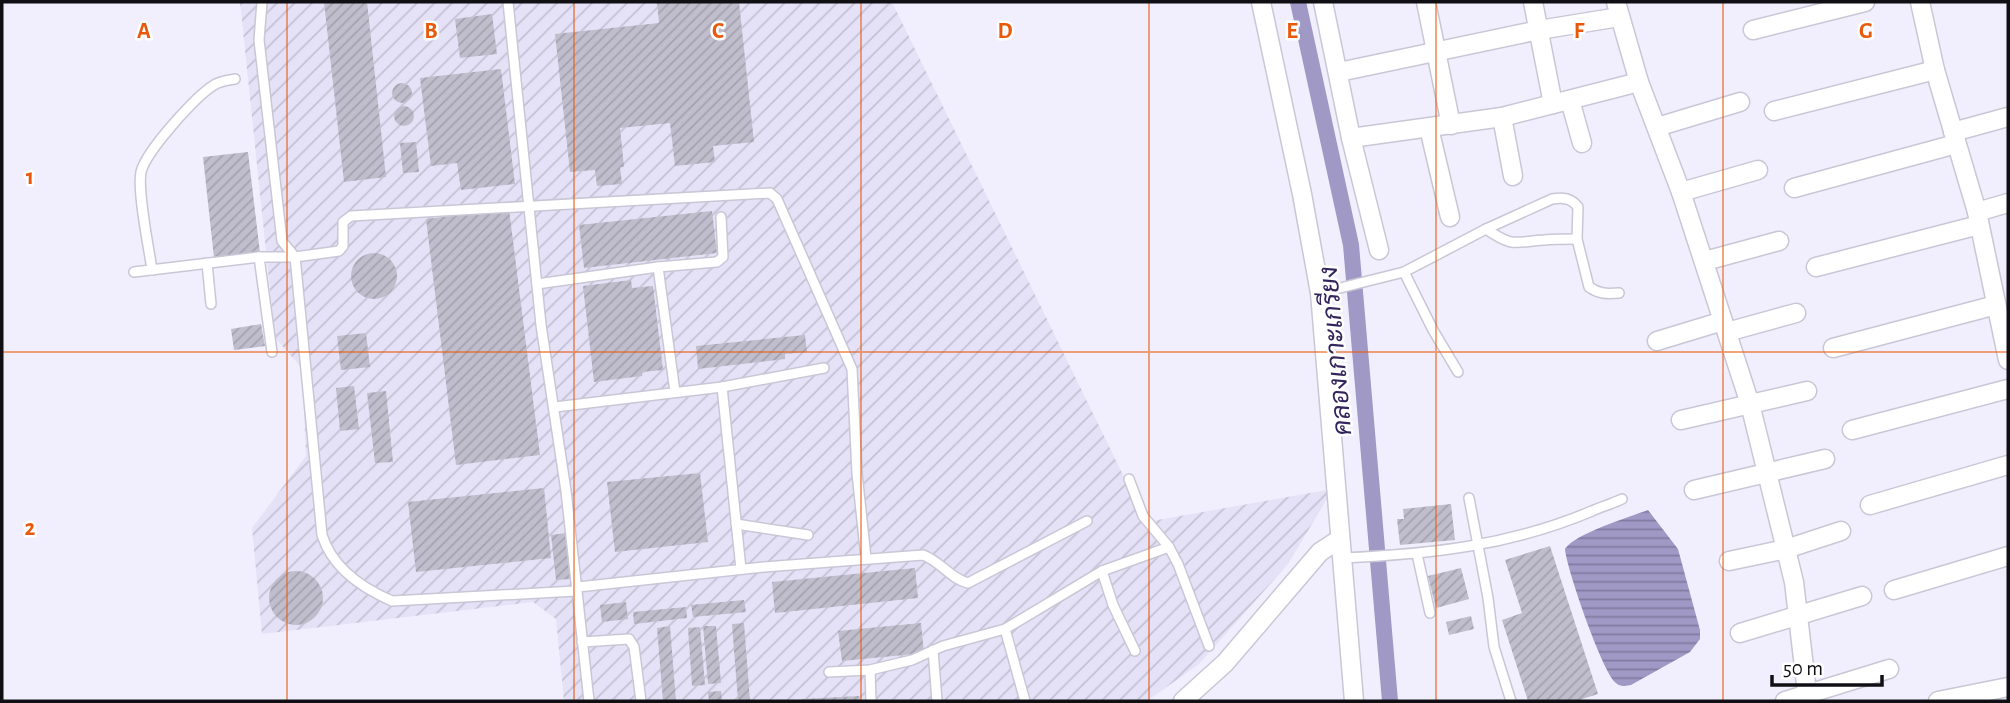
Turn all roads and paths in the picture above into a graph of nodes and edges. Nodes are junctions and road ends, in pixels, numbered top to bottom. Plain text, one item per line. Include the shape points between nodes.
1 (262, 2) edge
2 (508, 2) edge
3 (1261, 2) edge
4 (1323, 2) edge
5 (1426, 2) edge
6 (1533, 2) edge
7 (1866, 2) edge
8 (1920, 2) edge
9 (1617, 9) edge
10 (1539, 30) junction
11 (1753, 30) dead end
12 (1437, 52) junction
13 (1935, 70) junction
14 (1339, 72) junction
15 (235, 79) dead end
16 (1639, 82) junction
17 (1561, 102) junction
18 (1740, 102) dead end
19 (1774, 111) dead end
20 (1502, 117) junction
21 (2008, 117) edge
22 (1451, 125) junction
23 (1657, 127) junction
24 (1429, 128) junction
25 (1351, 138) junction
26 (1954, 138) junction
27 (1582, 143) dead end
28 (1758, 170) dead end
29 (1513, 176) dead end
30 (1794, 188) dead end
31 (1681, 192) junction
32 (2008, 203) edge
33 (528, 205) junction
34 (721, 217) dead end
35 (1450, 217) dead end
36 (1978, 219) junction
37 (1486, 229) junction
38 (1577, 239) junction
39 (1779, 241) dead end
40 (1379, 250) dead end
41 (258, 257) junction
42 (295, 257) junction
43 (1705, 261) junction
44 (207, 263) junction
45 (658, 267) junction
46 (1816, 267) dead end
47 (152, 270) junction
48 (134, 272) dead end
49 (1404, 272) junction
50 (537, 284) junction
51 (1320, 293) junction
52 (1619, 293) dead end
53 (1999, 293) edge
54 (211, 304) dead end
55 (1796, 313) dead end
56 (1725, 326) junction
57 (1657, 341) dead end
58 (1833, 348) dead end
59 (272, 352) dead end
60 (2008, 360) edge
61 (824, 368) dead end
62 (1458, 372) dead end
63 (722, 387) junction
64 (2008, 389) edge
65 (675, 391) junction
66 (1807, 391) dead end
67 (1750, 404) junction
68 (555, 407) junction
69 (1681, 420) dead end
70 (1852, 430) dead end
71 (1825, 459) dead end
72 (2008, 465) edge
73 (1767, 474) junction
74 (1129, 480) dead end
75 (1694, 490) dead end
76 (1469, 498) dead end
77 (1622, 499) dead end
78 (1870, 505) dead end
79 (1087, 521) dead end
80 (736, 524) junction
81 (1842, 530) dead end
82 (808, 535) dead end
83 (1340, 539) junction
84 (1479, 545) junction
85 (1169, 547) junction
86 (1786, 549) junction
87 (1417, 554) junction
88 (2008, 556) edge
89 (866, 558) junction
90 (1348, 558) junction
91 (1729, 561) dead end
92 (741, 569) junction
93 (1102, 571) junction
94 (577, 589) junction
95 (1895, 590) dead end
96 (1862, 597) dead end
97 (1430, 613) dead end
98 (1798, 615) junction
99 (1005, 629) junction
100 (1740, 633) dead end
101 (582, 642) junction
102 (1209, 646) dead end
103 (933, 650) junction
104 (1135, 651) dead end
105 (1889, 669) dead end
106 (870, 670) junction
107 (830, 672) dead end
108 (2008, 687) edge
109 (1807, 698) edge
110 (589, 701) edge
111 (640, 701) edge
112 (872, 701) edge
113 (937, 701) edge
114 (1025, 701) edge
115 (1183, 701) edge
116 (1354, 701) edge
117 (1511, 701) edge
118 (1785, 701) edge
119 (1938, 701) edge

1 - 42 lane via 259,40 282,241
2 - 33 lane
3 - 51 street
4 - 14 street
5 - 12 street
6 - 10 street
7 - 11 street
8 - 13 street
9 - 10 street
9 - 16 street
10 - 12 street
10 - 17 street
12 - 14 street
12 - 22 street
13 - 19 street
13 - 26 street
14 - 25 street
15 - 47 lane via 215,84 182,115 141,171
16 - 17 street
16 - 23 street
17 - 20 street
17 - 27 street
18 - 23 street
20 - 22 street
20 - 29 street
21 - 26 street
22 - 24 street
23 - 31 street
24 - 25 street
24 - 35 street
25 - 40 street
26 - 30 street
26 - 36 street
28 - 31 street
31 - 43 street
32 - 36 street
33 - 42 lane via 351,216 343,222 340,251
33 - 50 lane
33 - 89 lane via 770,193 777,199 852,369
34 - 45 lane via 723,257 717,262
36 - 46 street
36 - 53 street
37 - 38 lane via 1500,239 1522,244
37 - 38 lane via 1562,197 1578,207
37 - 49 lane
38 - 52 lane via 1589,287
39 - 43 street
41 - 42 lane
41 - 44 lane
41 - 59 lane
42 - 94 lane via 319,510 327,551 354,579 392,601
43 - 56 street
44 - 47 lane
44 - 54 lane
45 - 50 lane
45 - 65 lane
47 - 48 lane
49 - 51 lane
49 - 62 lane
50 - 68 lane
51 - 83 street
53 - 58 street
53 - 60 street
55 - 56 street
56 - 57 street
56 - 67 street
61 - 63 lane
63 - 65 lane
63 - 80 lane
64 - 70 street
65 - 68 lane
66 - 67 street
67 - 69 street
67 - 73 street
68 - 94 lane
71 - 73 street
72 - 78 street
73 - 75 street
73 - 86 street
74 - 85 lane via 1143,516
76 - 84 lane
77 - 84 lane via 1563,524
79 - 89 lane via 968,583 923,555
80 - 82 lane
80 - 92 lane
81 - 86 street
83 - 90 street
83 - 115 street via 1320,552 1225,663
84 - 87 lane
84 - 117 lane via 1494,647
85 - 93 lane
85 - 102 lane
86 - 91 street
86 - 98 street
87 - 90 lane
87 - 97 lane
88 - 95 street
89 - 92 lane
90 - 116 street
92 - 94 lane
93 - 99 lane
93 - 104 lane
94 - 101 lane
96 - 98 street
98 - 100 street
98 - 109 street
99 - 103 lane
99 - 114 lane
101 - 110 lane
101 - 111 lane via 629,639 634,647
103 - 106 lane
103 - 113 lane
105 - 109 street
106 - 107 lane
106 - 112 lane
108 - 119 street
109 - 118 street

